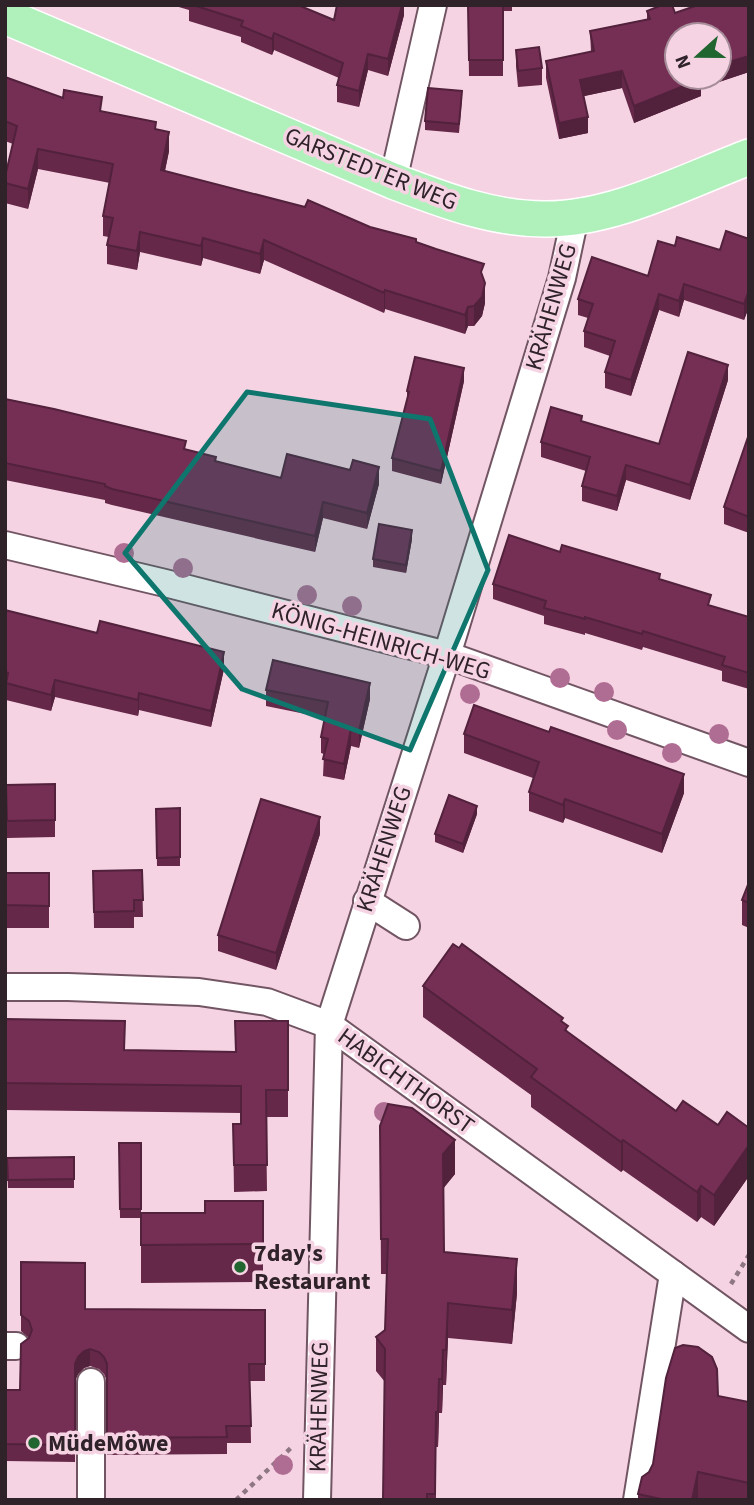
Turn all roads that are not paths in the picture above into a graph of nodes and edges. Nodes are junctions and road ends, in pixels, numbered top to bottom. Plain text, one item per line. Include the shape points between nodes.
1 (433, 5) edge
2 (5, 16) edge
3 (749, 157) edge
4 (393, 181) junction
5 (575, 218) junction
6 (5, 545) edge
7 (447, 655) junction
8 (749, 763) edge
9 (367, 901) junction
10 (406, 926) dead end
11 (5, 988) edge
12 (329, 1025) junction
13 (673, 1274) junction
14 (749, 1329) edge
15 (91, 1382) dead end
16 (91, 1500) edge
17 (317, 1500) edge
18 (637, 1500) edge

1 - 4 street
2 - 4 main road, GARSTEDTER WEG
3 - 5 main road, GARSTEDTER WEG via 617,207
4 - 5 main road, GARSTEDTER WEG via 502,215
5 - 7 street, KRÄHENWEG via 568,258
6 - 7 street, KÖNIG-HEINRICH-WEG
7 - 8 street, KÖNIG-HEINRICH-WEG
7 - 9 street, KRÄHENWEG
9 - 10 street
9 - 12 street, KRÄHENWEG
11 - 12 street, HABICHTHORST via 199,992 267,1002
12 - 13 street, HABICHTHORST
12 - 17 street, KRÄHENWEG
13 - 14 street, HABICHTHORST
13 - 18 street
15 - 16 street

